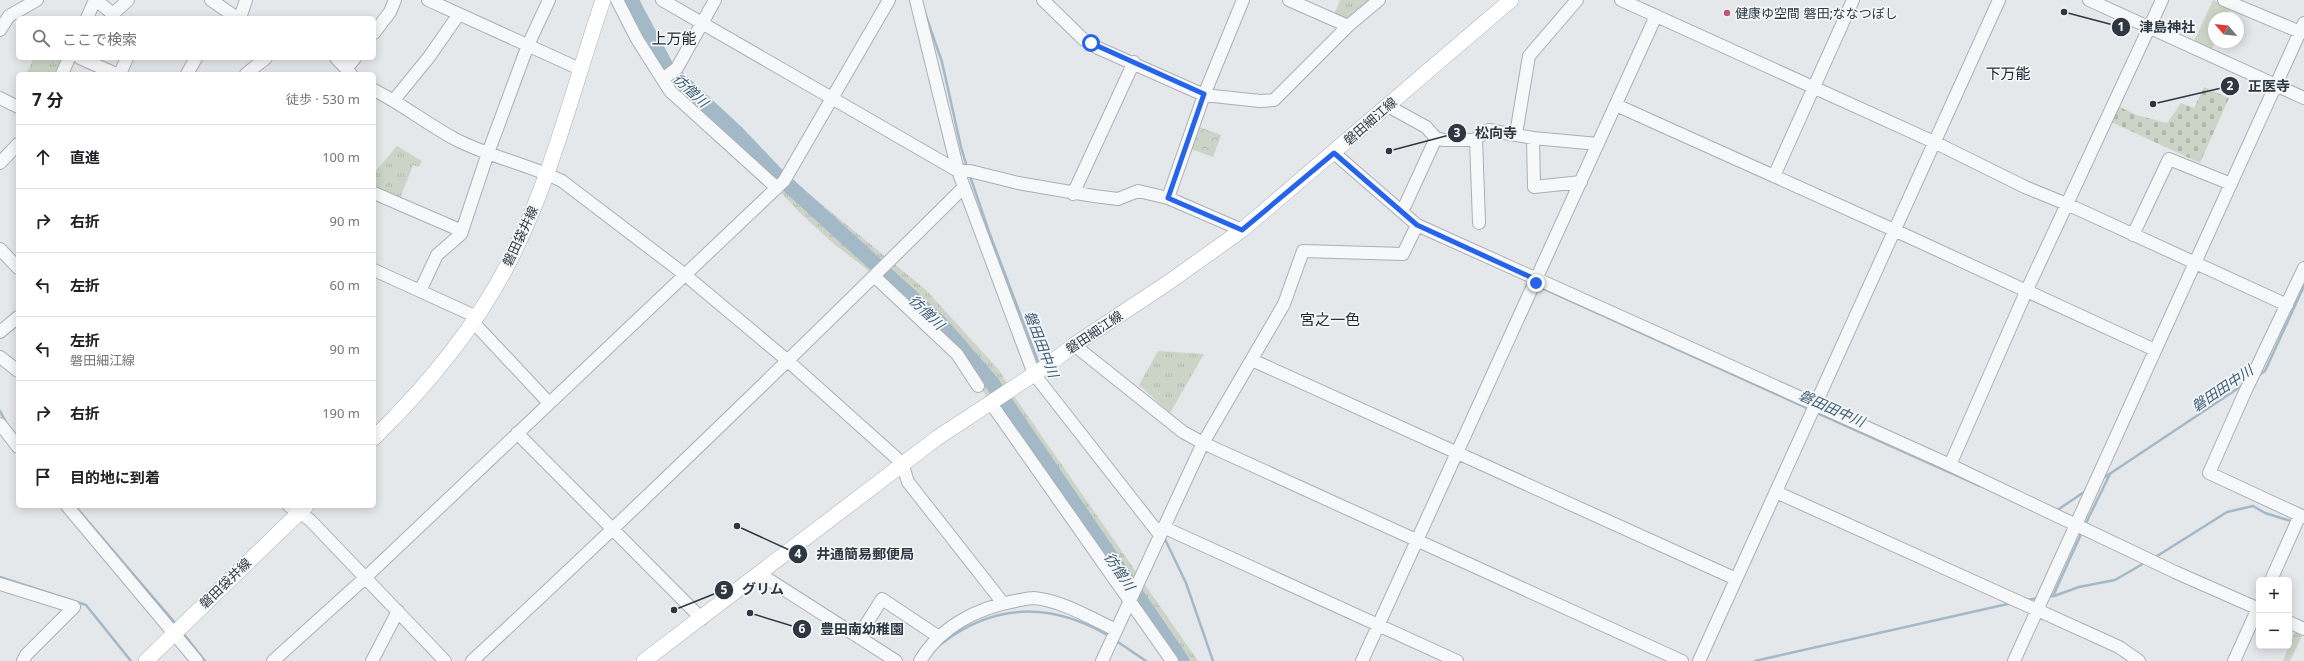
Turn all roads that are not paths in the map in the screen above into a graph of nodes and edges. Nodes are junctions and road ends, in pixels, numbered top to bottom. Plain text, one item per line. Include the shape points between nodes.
1 (37, 0) edge
2 (96, 0) edge
3 (128, 0) edge
4 (211, 0) edge
5 (246, 0) edge
6 (395, 0) edge
7 (428, 0) edge
8 (549, 0) edge
9 (603, 0) edge
10 (618, 0) edge
11 (662, 0) edge
12 (715, 0) edge
13 (889, 0) edge
14 (916, 0) edge
15 (1043, 0) edge
16 (1243, 0) edge
17 (1289, 0) edge
18 (1379, 0) edge
19 (1511, 0) edge
20 (1577, 0) edge
21 (1621, 0) edge
22 (1853, 0) edge
23 (1999, 0) edge
24 (2089, 0) edge
25 (2162, 0) edge
26 (2227, 1) edge
27 (460, 14) junction
28 (19, 16) edge
29 (88, 16) edge
30 (235, 16) edge
31 (239, 16) edge
32 (1656, 16) junction
33 (14, 20) edge
34 (702, 23) junction
35 (1348, 26) junction
36 (2149, 27) junction
37 (2302, 27) edge
38 (0, 30) edge
39 (376, 30) edge
40 (528, 45) junction
41 (68, 60) edge
42 (84, 60) edge
43 (126, 60) edge
44 (195, 60) edge
45 (264, 60) edge
46 (338, 60) edge
47 (354, 60) edge
48 (1134, 62) junction
49 (580, 69) junction
50 (349, 71) edge
51 (63, 72) edge
52 (112, 72) edge
53 (121, 72) edge
54 (187, 72) edge
55 (248, 72) edge
56 (663, 80) junction
57 (2276, 86) junction
58 (1813, 88) junction
59 (376, 91) edge
60 (1204, 94) junction
61 (0, 98) edge
62 (2304, 98) edge
63 (834, 99) junction
64 (394, 100) junction
65 (16, 105) edge
66 (1616, 105) junction
67 (1388, 106) junction
68 (1516, 134) junction
69 (1436, 138) junction
70 (1533, 138) junction
71 (1476, 139) junction
72 (1934, 142) junction
73 (1598, 144) junction
74 (16, 146) edge
75 (488, 153) junction
76 (1334, 153) junction
77 (0, 163) edge
78 (958, 171) junction
79 (546, 173) junction
80 (1774, 176) junction
81 (1581, 182) junction
82 (781, 184) junction
83 (2231, 184) junction
84 (964, 187) junction
85 (376, 194) edge
86 (1073, 194) junction
87 (1168, 198) junction
88 (2069, 205) junction
89 (1402, 212) junction
90 (1479, 223) dead end
91 (1417, 225) junction
92 (1242, 230) junction
93 (1894, 230) junction
94 (462, 231) junction
95 (2133, 235) junction
96 (0, 249) edge
97 (2195, 262) junction
98 (16, 266) edge
99 (2304, 268) edge
100 (376, 271) edge
101 (684, 274) junction
102 (874, 276) junction
103 (1537, 280) junction
104 (420, 291) junction
105 (2026, 292) junction
106 (2287, 306) junction
107 (16, 319) edge
108 (475, 319) junction
109 (0, 332) edge
110 (1074, 345) junction
111 (2155, 350) junction
112 (0, 357) edge
113 (1252, 360) junction
114 (788, 361) junction
115 (16, 370) edge
116 (1034, 374) junction
117 (978, 386) dead end
118 (990, 402) junction
119 (549, 403) junction
120 (1814, 406) junction
121 (2, 432) edge
122 (517, 433) junction
123 (376, 436) edge
124 (1203, 443) junction
125 (16, 445) edge
126 (1457, 453) junction
127 (902, 464) junction
128 (1950, 465) junction
129 (1776, 492) junction
130 (69, 508) edge
131 (298, 508) edge
132 (2302, 516) edge
133 (2076, 525) junction
134 (614, 529) junction
135 (1162, 531) junction
136 (1417, 540) junction
137 (760, 574) junction
138 (366, 577) junction
139 (2272, 577) edge
140 (1736, 579) junction
141 (0, 584) edge
142 (1130, 599) junction
143 (1003, 603) junction
144 (2256, 607) edge
145 (2037, 610) junction
146 (398, 611) junction
147 (2257, 613) edge
148 (702, 619) junction
149 (2292, 623) edge
150 (1379, 625) junction
151 (2304, 629) edge
152 (1116, 630) junction
153 (173, 633) junction
154 (858, 636) junction
155 (939, 637) junction
156 (23, 661) edge
157 (146, 661) edge
158 (197, 661) edge
159 (273, 661) edge
160 (372, 661) edge
161 (444, 661) edge
162 (472, 661) edge
163 (644, 661) edge
164 (896, 661) edge
165 (920, 661) edge
166 (1102, 661) edge
167 (1172, 661) edge
168 (1362, 661) edge
169 (1457, 661) edge
170 (1682, 661) edge
171 (1698, 661) edge
172 (2014, 661) edge
173 (2139, 661) edge
174 (2234, 661) edge

1 - 28 street
2 - 3 street via 113,14
2 - 29 street
4 - 30 street
5 - 31 street
6 - 39 street via 390,12
7 - 27 street
8 - 40 street
9 - 49 main road, 磐田袋井線
10 - 56 street via 637,39
11 - 34 street
12 - 34 street
13 - 63 street
14 - 78 street
15 - 48 street via 1084,39 1098,48
16 - 60 street
17 - 35 street
18 - 35 street
19 - 67 main road, 磐田細江線
20 - 68 street via 1529,56
21 - 32 street
22 - 58 street
23 - 72 street
24 - 36 street
25 - 36 street
26 - 37 street
27 - 40 street
27 - 64 street via 430,57
32 - 58 street
32 - 66 street
33 - 38 street
34 - 56 street via 677,68
34 - 63 street
35 - 60 street via 1274,100 1260,101
36 - 57 street
36 - 88 street
37 - 57 street
40 - 49 street
40 - 75 street
41 - 51 street
42 - 52 street
43 - 53 street
44 - 54 street
45 - 55 street
46 - 50 street
47 - 50 street
48 - 60 street
48 - 86 street
49 - 79 main road, 磐田袋井線
56 - 82 street via 670,91
57 - 62 street
57 - 83 street
58 - 72 street
58 - 80 street
59 - 64 street
60 - 87 street
61 - 65 street
63 - 78 street
63 - 82 street
64 - 75 street via 455,140
66 - 73 street
66 - 80 street
67 - 69 street via 1426,127
67 - 76 main road, 磐田細江線
68 - 70 street
68 - 71 street via 1489,130
69 - 71 street
69 - 89 street
70 - 73 street
70 - 81 street via 1534,187
71 - 90 street
72 - 88 street via 2025,187
72 - 93 street
73 - 81 street
74 - 77 street
75 - 79 street
75 - 94 street
76 - 89 street
76 - 92 main road, 磐田細江線
78 - 84 street
78 - 86 street via 970,171
79 - 101 street via 562,182
79 - 108 main road, 磐田袋井線 via 532,213 508,265
80 - 93 street
81 - 103 street
82 - 101 street
83 - 95 street via 2169,159
83 - 97 street
84 - 102 street
84 - 116 street
85 - 94 street
86 - 87 street via 1118,199 1138,191
87 - 92 street
88 - 95 street
88 - 105 street
89 - 91 street
91 - 103 street
91 - 113 street via 1403,254 1303,251 1284,304
92 - 110 main road, 磐田細江線
93 - 105 street
93 - 120 street
94 - 104 street via 437,255
95 - 97 street
96 - 98 street
97 - 106 street
97 - 111 street
99 - 106 street
100 - 104 street
101 - 114 street
101 - 119 street
102 - 114 street
102 - 117 street via 957,354
103 - 120 street
103 - 126 street
104 - 108 street
105 - 111 street
105 - 128 street
106 - 132 street via 2209,473
107 - 109 street
108 - 119 street
108 - 123 main road, 磐田袋井線 via 457,346 421,390
110 - 116 main road, 磐田細江線
110 - 124 street via 1183,432
111 - 133 street
112 - 115 street
113 - 124 street
113 - 126 street
114 - 127 street
114 - 134 street
116 - 118 main road, 磐田細江線
116 - 135 street
118 - 127 main road, 磐田細江線
118 - 142 street
119 - 122 street
120 - 128 street
120 - 129 street
121 - 125 street
122 - 134 street
122 - 138 street
124 - 135 street
124 - 136 street
126 - 136 street
126 - 140 street
127 - 137 main road, 磐田細江線
127 - 143 street via 908,482
128 - 133 street
129 - 140 street
129 - 145 street
130 - 153 street
131 - 138 street
131 - 153 main road, 磐田袋井線
132 - 139 street
133 - 144 street
133 - 145 street
134 - 148 street
134 - 162 street
135 - 142 street
135 - 150 street
136 - 150 street
136 - 170 street
137 - 148 main road, 磐田細江線
137 - 154 street
138 - 146 street
138 - 159 street
140 - 171 street
141 - 156 street via 74,608
142 - 152 street
142 - 167 street
143 - 152 street via 1033,598 1063,605
143 - 155 street via 958,622
145 - 172 street
145 - 173 street via 2119,647
146 - 160 street
146 - 161 street
147 - 174 street
148 - 163 main road, 磐田細江線
149 - 151 street
150 - 168 street
150 - 169 street
152 - 166 street
153 - 157 main road, 磐田袋井線
153 - 158 street
154 - 155 street via 882,599
154 - 164 street
155 - 165 street via 928,647

